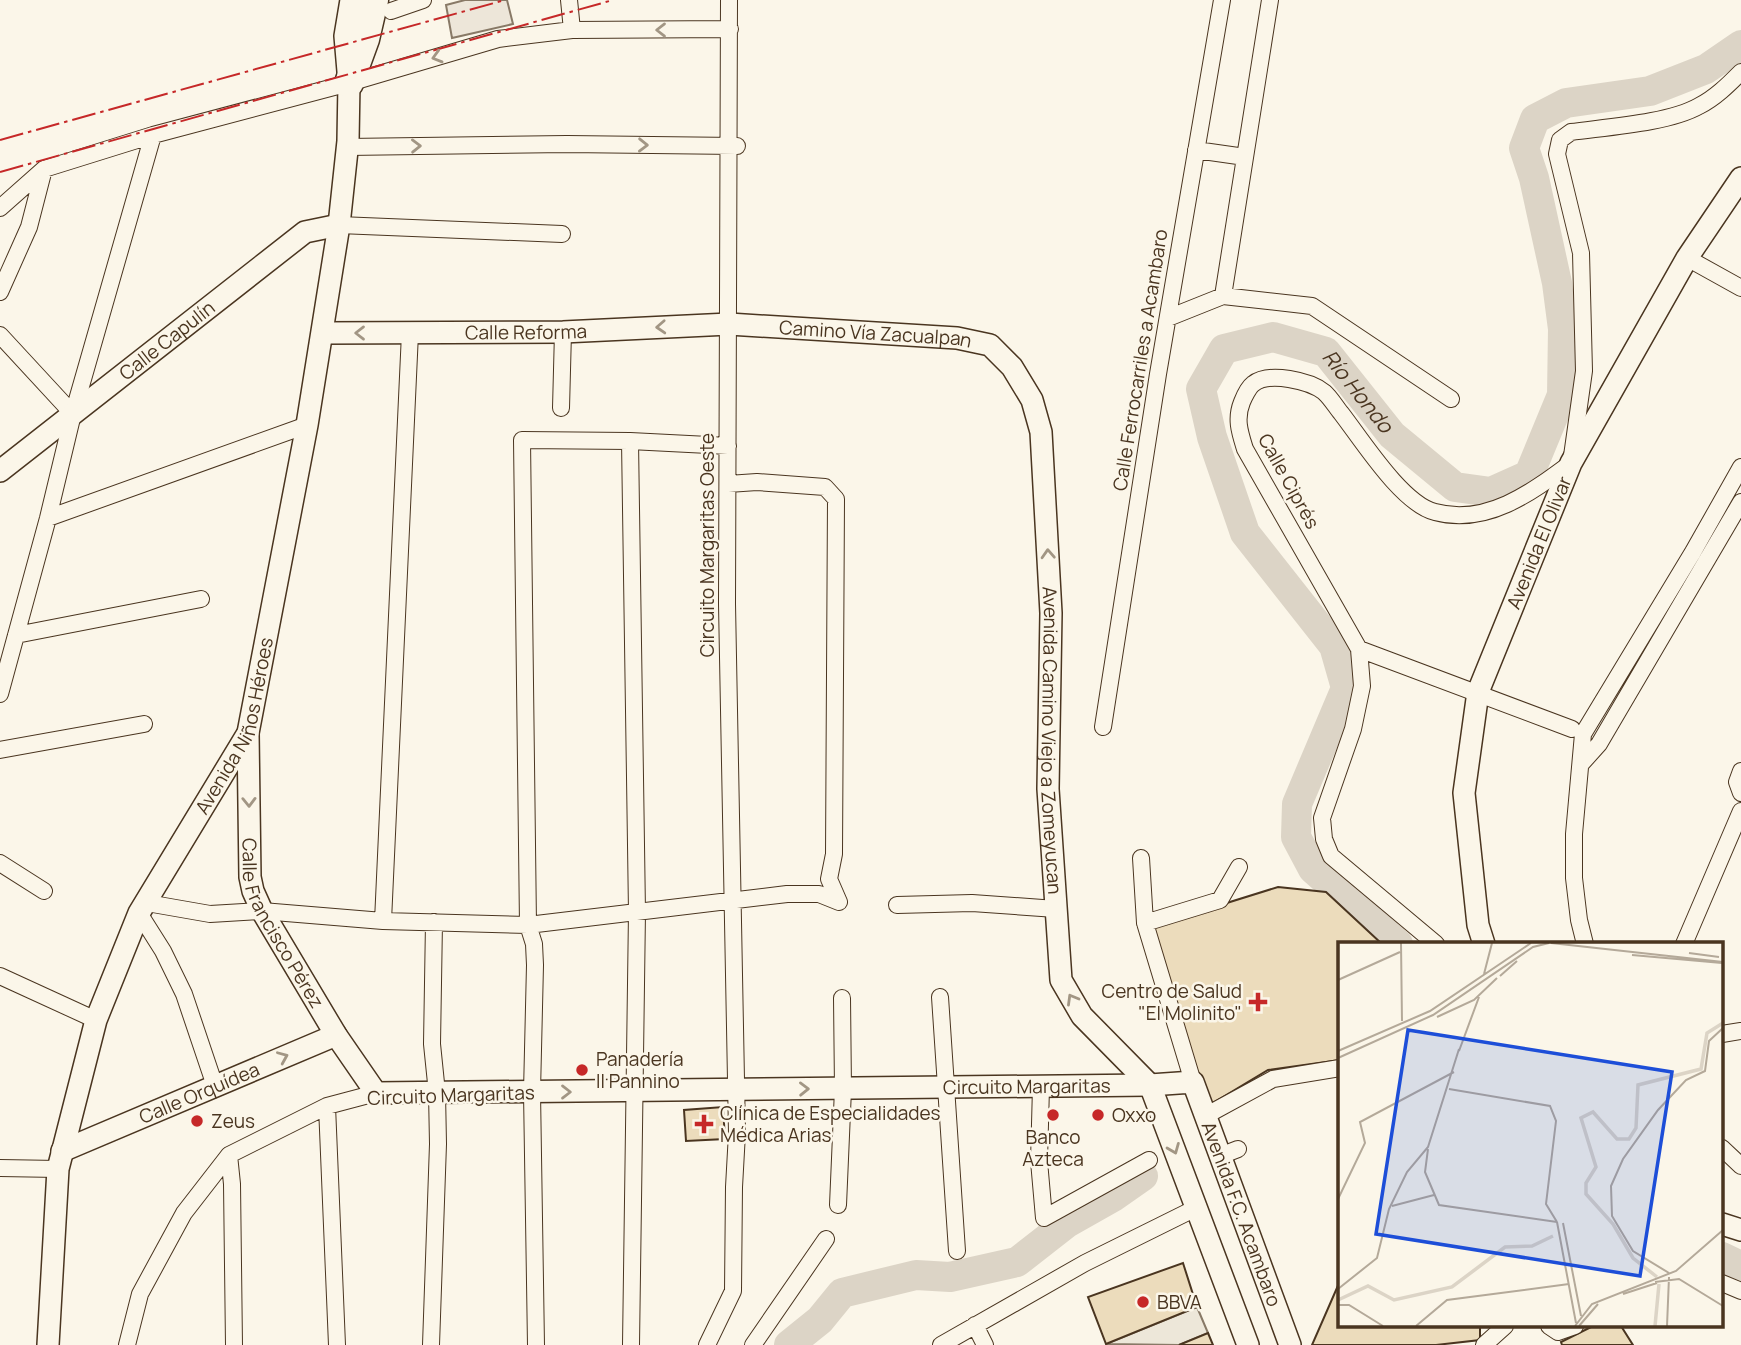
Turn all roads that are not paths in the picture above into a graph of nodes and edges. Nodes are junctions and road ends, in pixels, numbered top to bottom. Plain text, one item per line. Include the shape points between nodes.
1 (351, 0) edge
2 (423, 0) edge
3 (569, 0) edge
4 (729, 0) edge
5 (1222, 0) edge
6 (1270, 0) edge
7 (383, 6) edge
8 (730, 29) junction
9 (572, 30) junction
10 (1741, 72) edge
11 (349, 83) junction
12 (153, 135) junction
13 (733, 146) junction
14 (347, 147) junction
15 (1196, 150) junction
16 (1245, 157) junction
17 (44, 169) junction
18 (1741, 178) edge
19 (0, 208) edge
20 (339, 225) junction
21 (562, 234) dead end
22 (1687, 258) junction
23 (1741, 288) edge
24 (0, 292) edge
25 (1223, 296) junction
26 (1168, 318) junction
27 (729, 324) junction
28 (563, 332) junction
29 (323, 333) junction
30 (410, 333) junction
31 (0, 335) edge
32 (1012, 367) joint
33 (1451, 399) dead end
34 (561, 408) dead end
35 (73, 414) junction
36 (307, 425) junction
37 (630, 441) junction
38 (728, 446) junction
39 (1570, 463) junction
40 (1741, 467) edge
41 (0, 471) edge
42 (728, 484) junction
43 (1741, 502) edge
44 (48, 518) junction
45 (201, 599) dead end
46 (16, 635) junction
47 (1359, 649) junction
48 (1478, 692) junction
49 (0, 694) edge
50 (144, 724) dead end
51 (1103, 727) dead end
52 (1572, 729) dead end
53 (248, 733) junction
54 (0, 750) edge
55 (1581, 764) junction
56 (1741, 771) edge
57 (1741, 793) edge
58 (1741, 811) edge
59 (1141, 858) dead end
60 (0, 863) edge
61 (1239, 867) dead end
62 (44, 891) dead end
63 (733, 901) junction
64 (897, 905) dead end
65 (143, 908) junction
66 (1056, 909) junction
67 (262, 911) junction
68 (637, 912) junction
69 (383, 921) junction
70 (434, 922) junction
71 (1145, 923) junction
72 (528, 925) junction
73 (1434, 942) edge
74 (1484, 942) edge
75 (1585, 942) edge
76 (1685, 942) edge
77 (0, 976) edge
78 (940, 997) dead end
79 (842, 998) dead end
80 (96, 1020) junction
81 (336, 1035) junction
82 (1338, 1068) edge
83 (1193, 1082) junction
84 (1150, 1085) junction
85 (215, 1086) junction
86 (1041, 1087) junction
87 (946, 1088) junction
88 (843, 1089) junction
89 (736, 1090) junction
90 (633, 1091) junction
91 (533, 1092) junction
92 (376, 1093) junction
93 (437, 1093) junction
94 (327, 1105) junction
95 (1205, 1116) junction
96 (1724, 1150) edge
97 (229, 1155) junction
98 (60, 1160) junction
99 (1149, 1160) dead end
100 (1741, 1166) edge
101 (0, 1168) edge
102 (838, 1205) dead end
103 (1198, 1207) junction
104 (1724, 1225) edge
105 (1741, 1230) edge
106 (826, 1239) dead end
107 (957, 1251) dead end
108 (1724, 1284) edge
109 (1741, 1291) edge
110 (975, 1325) junction
111 (1503, 1328) edge
112 (1552, 1328) edge
113 (1569, 1328) edge
114 (48, 1345) edge
115 (127, 1345) edge
116 (234, 1345) edge
117 (337, 1345) edge
118 (431, 1345) edge
119 (536, 1345) edge
120 (631, 1345) edge
121 (708, 1345) edge
122 (753, 1345) edge
123 (941, 1345) edge
124 (985, 1345) edge
125 (1248, 1345) edge
126 (1290, 1345) edge
127 (1484, 1345) edge

1 - 11 street, Avenida Niños Héroes via 345,36
2 - 7 street
3 - 9 street
4 - 8 street, Circuito Margaritas Oeste
5 - 15 street, Calle Ferrocarriles a Acambaro
6 - 16 street
7 - 11 highway
8 -> 9 street
8 - 13 street, Circuito Margaritas Oeste
9 -> 11 street via 498,39
10 - 39 street via 1722,91 1680,115 1572,132 1560,140 1557,154 1581,253 1584,371
11 - 12 street
11 - 14 street, Avenida Niños Héroes
12 - 17 street
12 - 35 street
14 -> 13 street
13 - 27 street, Circuito Margaritas Oeste
14 - 20 street, Avenida Niños Héroes
15 - 16 street
15 - 26 street, Calle Ferrocarriles a Acambaro
16 - 25 street
17 - 19 street
17 - 24 street via 29,227
18 - 22 street, Avenida El Olivar
20 - 21 street
20 - 29 street, Avenida Niños Héroes
20 - 35 street, Calle Capulín via 305,232
22 - 23 street
22 - 39 street, Avenida El Olivar
25 - 26 street
25 - 33 street via 1312,306
26 - 51 street, Calle Ferrocarriles a Acambaro
27 -> 28 street, Calle Reforma
27 - 32 street, Camino Vía Zacualpan via 957,338 990,345
27 - 38 street, Circuito Margaritas Oeste
28 - 30 street, Calle Reforma
28 - 34 street
30 -> 29 street, Calle Reforma
29 - 36 street, Avenida Niños Héroes
30 - 69 street
31 - 35 street
66 -> 32 street, Avenida Camino Viejo a Zomeyucan via 1048,789 1051,613 1041,432 1031,400
35 - 41 street, Calle Capulín
35 - 44 street
36 - 44 street
36 - 53 street, Avenida Niños Héroes
37 - 38 street
37 - 68 street
37 - 72 street via 522,440
38 - 42 street, Circuito Margaritas Oeste
39 - 47 street, Calle Ciprés via 1531,494 1489,512 1434,512 1404,493 1324,392 1295,379 1271,378 1253,384 1242,402 1237,426 1245,449
39 - 48 street, Avenida El Olivar
40 - 55 street via 1583,734
42 - 63 street, Circuito Margaritas Oeste
42 - 63 street via 825,487 836,499 834,853 829,879 839,902 819,894
43 - 55 street via 1599,744
44 - 46 street
45 - 46 street
46 - 49 street
47 - 48 street
47 - 73 street, Calle Ciprés via 1362,686 1353,729 1322,818 1324,839 1331,856
48 - 52 street
48 - 74 street, Avenida El Olivar via 1464,793 1478,925
50 - 54 street
53 - 65 street, Avenida Niños Héroes
53 -> 67 street, Calle Francisco Pérez via 250,877
55 - 75 street via 1574,878
56 - 57 street via 1737,782
58 - 76 street
59 - 71 street
60 - 62 street
61 - 71 street via 1220,900
63 - 68 street
63 - 89 street, Circuito Margaritas Oeste
64 - 66 street via 972,903
65 - 67 street via 210,914
65 - 80 street, Avenida Niños Héroes
65 - 85 street via 184,994
84 -> 66 street, Avenida Camino Viejo a Zomeyucan via 1070,998 1061,980
67 - 69 street
67 - 81 street, Calle Francisco Pérez
68 - 72 street
68 - 90 street
69 - 70 street
70 - 72 street
70 - 93 street via 432,1044
71 - 83 street
72 - 91 street via 535,965
77 - 80 street
78 - 87 street
79 - 88 street
80 - 98 street, Avenida Niños Héroes
85 -> 81 street, Calle Orquídea
81 - 92 street, Calle Francisco Pérez
82 - 95 street via 1273,1079
83 - 84 street, Circuito Margaritas
83 - 95 street, Avenida F.C. Acambaro
84 - 86 street, Circuito Margaritas
84 -> 103 street, Avenida F.C. Acambaro
85 - 98 street, Calle Orquídea
86 - 87 street, Circuito Margaritas
86 - 99 street via 1039,1161 1044,1218
87 - 88 street, Circuito Margaritas
87 - 107 street
89 -> 88 street, Circuito Margaritas
88 - 102 street
89 - 90 street, Circuito Margaritas
89 - 121 street via 733,1291
91 -> 90 street, Circuito Margaritas
90 - 120 street
91 - 93 street, Circuito Margaritas
91 - 119 street
92 - 93 street, Circuito Margaritas
92 - 94 street, Circuito Margaritas
93 - 118 street
94 - 97 street, Circuito Margaritas
94 - 117 street
95 - 126 street, Avenida F.C. Acambaro via 1229,1153
96 - 100 street
97 - 115 street, Circuito Margaritas via 184,1213 165,1247 141,1294
97 - 116 street
98 - 101 street
98 - 114 street, Avenida Niños Héroes
103 - 110 street
103 - 125 street, Avenida F.C. Acambaro
104 - 105 street
106 - 122 street
108 - 109 street
110 - 123 street
110 - 124 street
111 - 127 street
112 - 113 street via 1558,1332

